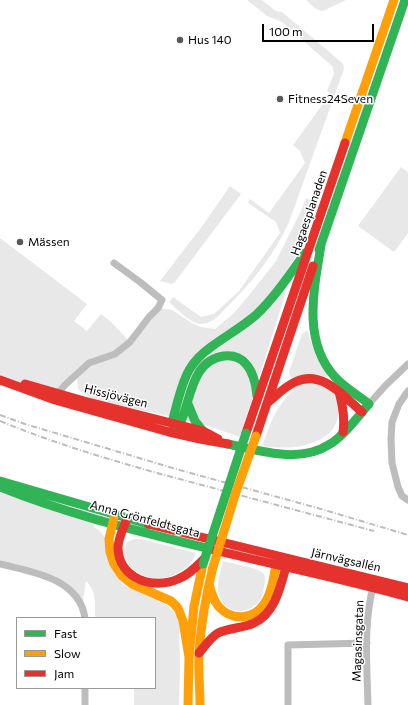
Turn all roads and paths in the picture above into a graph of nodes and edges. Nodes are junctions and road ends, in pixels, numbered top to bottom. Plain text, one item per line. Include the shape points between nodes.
1 (394, 0) edge
2 (405, 0) edge
3 (311, 244) junction
4 (321, 245) junction
5 (114, 263) dead end
6 (408, 364) edge
7 (0, 379) edge
8 (408, 391) edge
9 (339, 392) junction
10 (57, 397) junction
11 (258, 400) junction
12 (267, 403) junction
13 (188, 404) junction
14 (369, 404) junction
15 (362, 412) junction
16 (175, 429) junction
17 (203, 431) junction
18 (343, 432) junction
19 (225, 442) junction
20 (0, 481) edge
21 (0, 488) edge
22 (408, 500) edge
23 (114, 519) junction
24 (125, 522) junction
25 (277, 561) junction
26 (205, 563) junction
27 (287, 563) junction
28 (0, 564) edge
29 (209, 583) junction
30 (374, 583) junction
31 (408, 588) edge
32 (408, 597) edge
33 (85, 617) edge
34 (367, 643) junction
35 (199, 654) junction
36 (189, 657) junction
37 (85, 689) edge
38 (85, 705) edge
39 (188, 705) edge
40 (200, 705) edge
41 (288, 705) edge
42 (368, 705) edge

1 - 3 main road, Hagaesplanaden
2 - 4 main road, Hagaesplanaden
3 - 11 main road, Hagaesplanaden
3 - 16 main road via 279,289 258,313 192,363 182,383
4 - 12 main road, Hagaesplanaden
4 - 14 main road via 312,306 313,327 319,350 335,376
5 - 10 street via 162,300 130,342 115,354 89,363 66,384
6 - 14 street, Hissjövägen
7 - 10 main road, Hissjövägen
8 - 22 street via 399,404 392,422 391,438 392,463 398,487 402,496
9 - 12 main road via 323,381 308,378 291,384
9 - 15 main road
9 - 18 main road via 346,421
10 - 16 main road, Hissjövägen
11 - 13 main road via 254,378 246,364 235,356 220,356 213,358 200,370 193,382
11 - 26 main road, Hagaesplanaden, bridge
12 - 26 main road, Hagaesplanaden, bridge via 236,492
13 - 16 main road
13 - 17 main road via 195,421
14 - 15 main road, Hissjövägen
15 - 18 main road, Hissjövägen
16 - 17 main road, Hissjövägen
16 - 19 main road, Hissjövägen via 200,439
17 - 19 main road, Hissjövägen
18 - 19 main road, Hissjövägen via 331,444 315,452 298,455 280,455
20 - 23 main road, Anna Grönfeldtsgata
21 - 23 main road, Anna Grönfeldtsgata via 30,499
23 - 24 main road, Anna Grönfeldtsgata
23 - 36 main road via 109,543 115,566 131,583 171,601 176,606 180,611
24 - 25 main road, Anna Grönfeldtsgata
24 - 26 main road via 118,547 121,560 131,574 142,580 158,584 168,583
25 - 27 main road, Anna Grönfeldtsgata
25 - 29 main road via 264,605 248,617 227,614 218,606
26 - 29 main road
26 - 36 main road via 194,606
27 - 30 main road, Järnvägsallén
27 - 35 main road via 275,601 268,614 253,624 219,633
28 - 33 street via 61,583 77,598
29 - 35 main road
30 - 31 main road, Järnvägsallén
30 - 32 main road, Järnvägsallén
30 - 34 street, Magasinsgatan via 368,615
34 - 41 street via 288,645
34 - 42 street, Magasinsgatan
35 - 40 main road
36 - 39 main road
37 - 38 street

